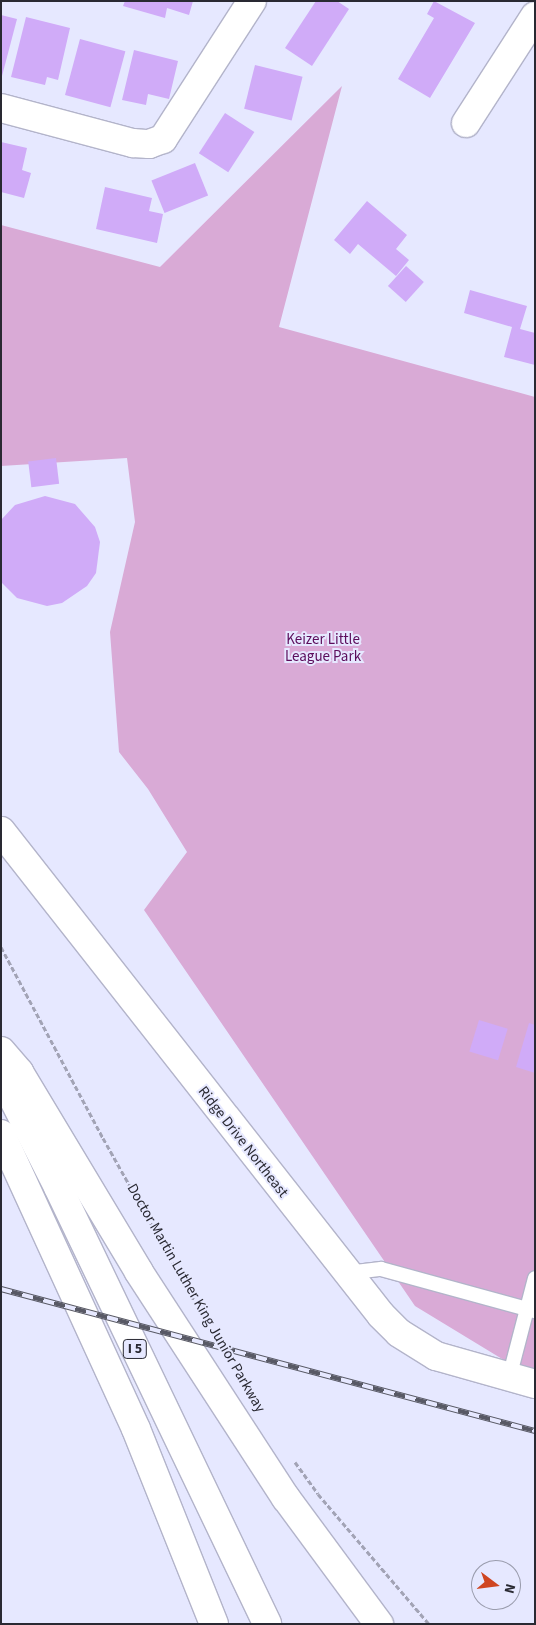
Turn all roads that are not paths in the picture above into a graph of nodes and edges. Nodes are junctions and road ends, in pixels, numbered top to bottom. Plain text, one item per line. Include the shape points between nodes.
1 (252, 1) edge
2 (535, 16) edge
3 (1, 108) edge
4 (466, 122) dead end
5 (1, 832) edge
6 (1, 1051) edge
7 (1, 1075) edge
8 (1, 1134) edge
9 (347, 1273) junction
10 (535, 1278) edge
11 (531, 1309) edge
12 (509, 1378) junction
13 (535, 1384) edge
14 (214, 1624) edge
15 (267, 1624) edge
16 (379, 1624) edge

1 - 3 main road via 163,139 149,144 133,143
2 - 4 main road
5 - 9 main road, Ridge Drive Northeast
6 - 16 main road via 19,1072 140,1272 286,1498
7 - 15 main road, I 5
8 - 14 main road via 136,1429
9 - 11 lane via 381,1269
9 - 12 main road, Ridge Drive Northeast via 381,1315 418,1347 450,1362
10 - 11 lane
11 - 12 lane
12 - 13 main road, Ridge Drive Northeast

